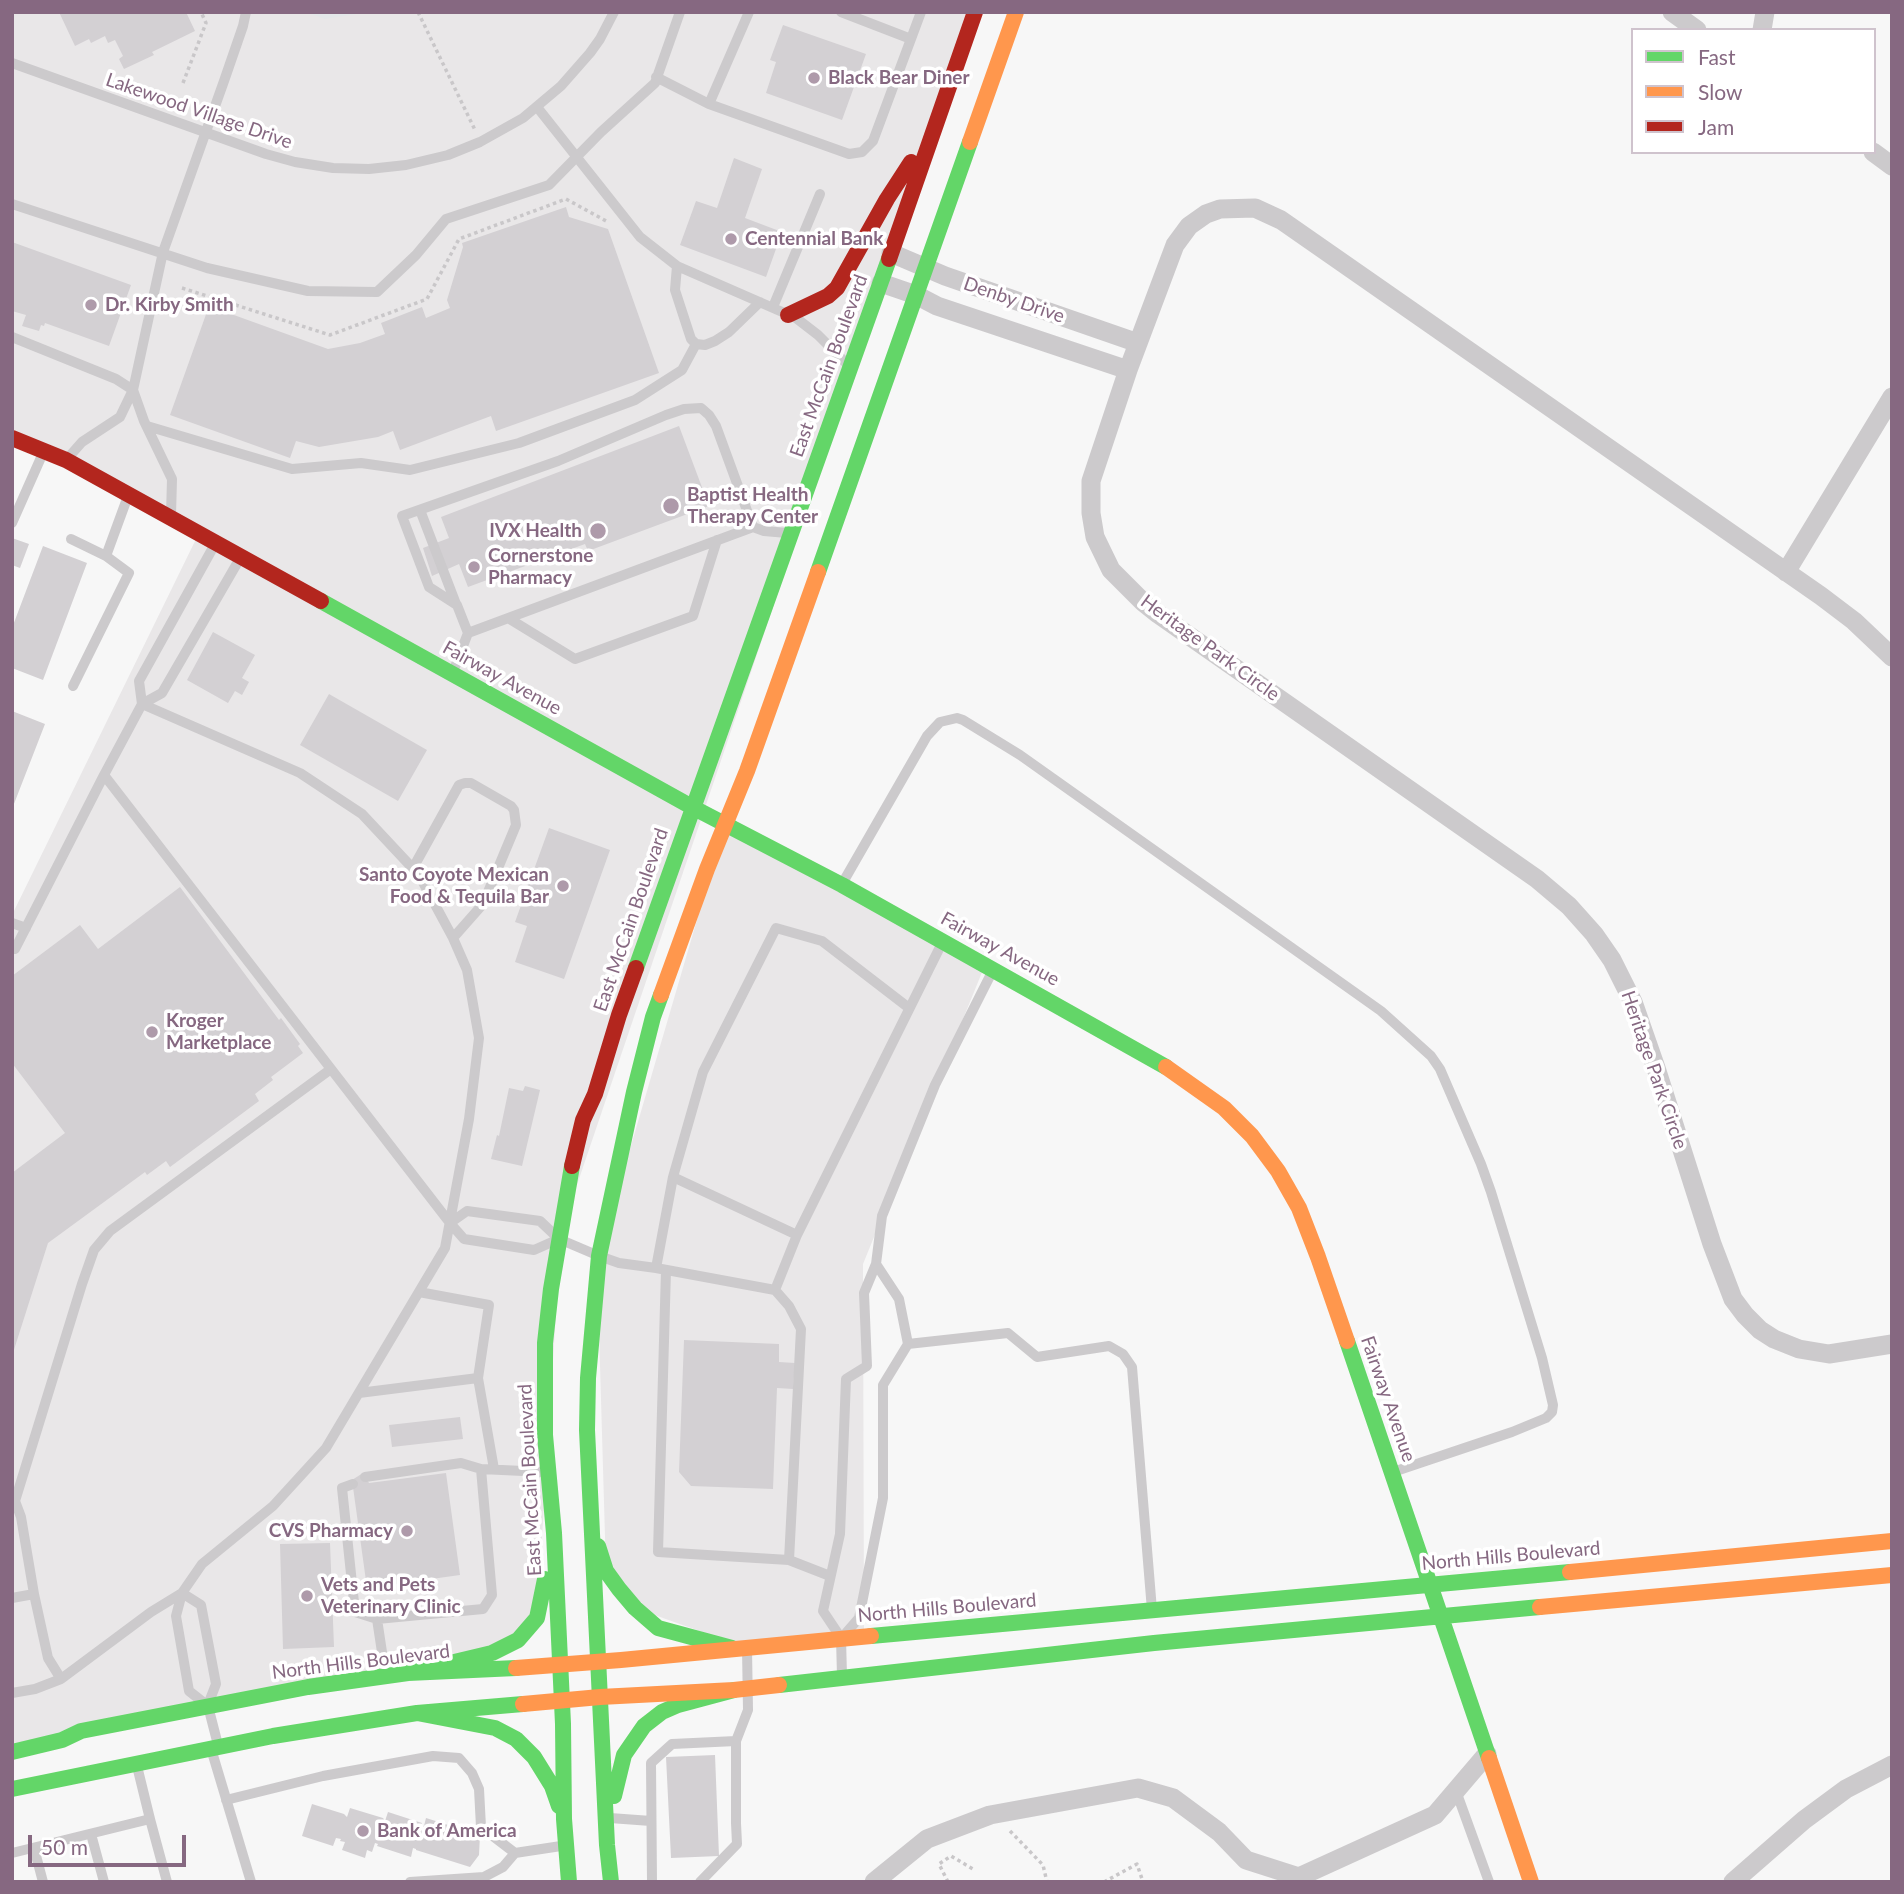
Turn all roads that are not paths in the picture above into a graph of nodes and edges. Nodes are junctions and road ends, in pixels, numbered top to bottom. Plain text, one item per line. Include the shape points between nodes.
1 (246, 12) edge
2 (614, 12) edge
3 (680, 12) edge
4 (749, 12) edge
5 (841, 12) edge
6 (921, 12) edge
7 (975, 12) edge
8 (1016, 12) edge
9 (1672, 12) edge
10 (1695, 28) edge
11 (911, 39) junction
12 (12, 63) edge
13 (656, 77) junction
14 (709, 104) junction
15 (537, 107) junction
16 (937, 123) junction
17 (206, 134) junction
18 (1876, 154) edge
19 (576, 157) junction
20 (1892, 166) edge
21 (820, 194) dead end
22 (12, 204) edge
23 (163, 252) junction
24 (891, 253) junction
25 (677, 266) junction
26 (926, 267) junction
27 (881, 283) junction
28 (916, 295) junction
29 (760, 302) junction
30 (773, 307) junction
31 (789, 314) junction
32 (12, 337) edge
33 (696, 344) junction
34 (1138, 344) junction
35 (850, 368) junction
36 (1128, 370) junction
37 (133, 390) junction
38 (1892, 397) edge
39 (146, 426) junction
40 (12, 438) edge
41 (44, 450) junction
42 (66, 460) junction
43 (128, 496) junction
44 (420, 510) junction
45 (171, 519) junction
46 (12, 523) edge
47 (753, 527) junction
48 (791, 534) junction
49 (71, 539) dead end
50 (717, 540) junction
51 (215, 544) junction
52 (106, 556) junction
53 (240, 557) junction
54 (1786, 572) junction
55 (457, 605) junction
56 (508, 618) junction
57 (468, 633) junction
58 (1892, 657) edge
59 (452, 674) junction
60 (73, 686) dead end
61 (142, 704) junction
62 (104, 775) junction
63 (692, 807) junction
64 (725, 824) junction
65 (413, 868) junction
66 (842, 885) junction
67 (12, 923) edge
68 (26, 928) junction
69 (453, 938) junction
70 (943, 941) junction
71 (15, 950) dead end
72 (993, 970) junction
73 (909, 1008) junction
74 (331, 1069) junction
75 (673, 1177) junction
76 (450, 1223) junction
77 (797, 1235) junction
78 (559, 1239) junction
79 (599, 1256) junction
80 (876, 1264) junction
81 (661, 1269) junction
82 (775, 1290) junction
83 (419, 1292) junction
84 (1892, 1344) edge
85 (908, 1345) junction
86 (478, 1378) junction
87 (359, 1393) junction
88 (481, 1469) junction
89 (494, 1469) junction
90 (548, 1472) junction
91 (1391, 1473) junction
92 (365, 1477) dead end
93 (353, 1484) dead end
94 (13, 1500) edge
95 (591, 1521) junction
96 (554, 1533) junction
97 (1892, 1541) edge
98 (789, 1560) junction
99 (1892, 1575) edge
100 (830, 1576) junction
101 (1429, 1585) junction
102 (34, 1594) junction
103 (181, 1594) junction
104 (12, 1598) edge
105 (1152, 1611) junction
106 (1440, 1617) junction
107 (377, 1619) junction
108 (841, 1638) junction
109 (740, 1648) junction
110 (598, 1661) junction
111 (559, 1664) junction
112 (408, 1673) junction
113 (386, 1676) junction
114 (842, 1678) junction
115 (61, 1679) junction
116 (741, 1689) junction
117 (12, 1693) edge
118 (600, 1697) junction
119 (562, 1700) junction
120 (208, 1706) junction
121 (417, 1713) junction
122 (736, 1741) junction
123 (214, 1747) junction
124 (12, 1752) edge
125 (1487, 1754) junction
126 (136, 1763) junction
127 (1892, 1765) edge
128 (12, 1789) edge
129 (1456, 1791) junction
130 (226, 1800) junction
131 (608, 1818) junction
132 (150, 1819) junction
133 (564, 1819) junction
134 (652, 1821) junction
135 (91, 1834) junction
136 (566, 1845) junction
137 (34, 1848) junction
138 (12, 1853) edge
139 (515, 1853) junction
140 (1299, 1879) edge
141 (43, 1882) edge
142 (104, 1882) edge
143 (167, 1882) edge
144 (251, 1882) edge
145 (410, 1882) edge
146 (569, 1882) edge
147 (611, 1882) edge
148 (652, 1882) edge
149 (700, 1882) edge
150 (874, 1882) edge
151 (1489, 1882) edge
152 (1531, 1882) edge
153 (1733, 1882) edge

1 - 17 lane
2 - 15 lane, Lakewood Village Drive via 590,53
3 - 13 lane
4 - 14 lane
5 - 11 lane
6 - 11 lane
7 - 16 street, East McCain Boulevard
8 - 26 street
9 - 10 street
11 - 14 lane via 873,141 862,152 849,154
12 - 17 lane, Lakewood Village Drive
13 - 14 lane
13 - 19 lane
15 - 17 lane, Lakewood Village Drive via 480,142 448,155 369,169 295,162
15 - 19 lane
16 - 24 street, East McCain Boulevard
16 - 31 street via 836,288
17 - 23 lane
18 - 20 street
19 - 23 lane via 549,185 446,219 377,292 308,291 207,268
19 - 25 lane via 640,237
21 - 30 lane
22 - 23 lane
23 - 37 lane
24 - 26 street, Denby Drive
24 - 27 street, East McCain Boulevard
25 - 29 lane
25 - 33 lane via 675,290
26 - 28 street
26 - 34 street, Denby Drive
27 - 28 street, Denby Drive
27 - 35 street, East McCain Boulevard
28 - 36 street, Denby Drive
28 - 64 street
29 - 30 lane
29 - 33 lane via 729,332 705,345
30 - 31 lane
31 - 35 lane
32 - 37 lane
33 - 39 lane via 682,370 635,400 519,443 410,470 361,463 292,469
34 - 36 street, Heritage Park Circle
34 - 54 street, Heritage Park Circle via 1175,245 1189,226 1220,209 1255,208 1281,220
35 - 48 street, East McCain Boulevard
36 - 84 street, Heritage Park Circle via 1091,481 1096,537 1111,570 1158,614 1569,905 1612,960 1633,1002 1733,1299 1760,1330 1799,1349 1829,1354
37 - 39 lane
37 - 42 lane via 120,417 82,442
38 - 54 street
39 - 45 lane via 172,479
40 - 41 street, Fairway Avenue
41 - 42 street, Fairway Avenue
41 - 46 lane
42 - 43 street, Fairway Avenue
43 - 45 street, Fairway Avenue
43 - 52 lane
44 - 47 lane via 558,461 666,415 701,408 716,426
44 - 55 lane
44 - 55 lane via 402,516 429,587
45 - 51 street, Fairway Avenue
47 - 48 lane
47 - 50 lane
48 - 63 street, East McCain Boulevard
49 - 52 lane
50 - 56 lane
50 - 56 lane via 693,616 575,659
51 - 53 street, Fairway Avenue
51 - 61 lane via 139,681
52 - 60 lane via 129,573
53 - 59 street, Fairway Avenue
53 - 61 lane via 162,693
54 - 58 street, Heritage Park Circle via 1854,621
55 - 57 lane
56 - 57 lane
57 - 59 lane
59 - 63 street, Fairway Avenue
61 - 62 lane
61 - 65 lane via 300,773 362,814
62 - 68 lane
62 - 74 lane
63 - 64 street, Fairway Avenue
63 - 78 street, East McCain Boulevard via 583,1120
64 - 66 street, Fairway Avenue
64 - 79 street via 653,1017
65 - 69 lane
65 - 69 lane via 459,785 471,783 514,810 516,825 483,904
66 - 70 street, Fairway Avenue
66 - 91 lane via 927,736 940,722 957,718 1020,755 1381,1011 1431,1056 1491,1192 1553,1405 1546,1418
67 - 68 lane
68 - 71 lane
69 - 76 lane via 467,970 479,1038 470,1119
70 - 72 street, Fairway Avenue
70 - 73 lane
72 - 80 lane via 935,1085 882,1216
72 - 91 street, Fairway Avenue via 1171,1070 1215,1101 1252,1136 1299,1208
73 - 75 lane via 822,941 776,928 703,1072
73 - 77 lane
74 - 76 lane
74 - 94 lane via 110,1231 94,1250
75 - 77 lane
75 - 81 lane
76 - 78 lane via 464,1239 527,1249
76 - 78 lane via 467,1211 531,1220
76 - 83 lane via 445,1248
77 - 82 lane
78 - 79 lane
78 - 90 street, East McCain Boulevard via 545,1343
79 - 81 lane
79 - 95 street via 588,1377
80 - 85 lane via 900,1299
80 - 100 lane via 864,1293 867,1366 846,1379 840,1534
81 - 82 lane
81 - 98 lane via 658,1552
82 - 98 lane via 801,1329
83 - 86 lane via 489,1305
83 - 87 lane
85 - 105 lane via 1008,1334 1037,1357 1109,1346 1123,1354 1132,1367
85 - 108 lane via 883,1385 883,1499 859,1618
86 - 87 lane
86 - 89 lane
87 - 103 lane via 326,1448 273,1506 202,1564
88 - 89 lane
88 - 92 lane via 461,1463
88 - 107 lane via 492,1595 483,1609
89 - 90 lane
90 - 96 street, East McCain Boulevard
91 - 101 street, Fairway Avenue
93 - 107 lane via 342,1488 355,1612
94 - 102 lane via 21,1517
95 - 109 street via 606,1571 635,1608 658,1628
95 - 110 street
96 - 111 street, East McCain Boulevard
96 - 112 street via 537,1618 523,1636 492,1653
97 - 101 street, North Hills Boulevard
98 - 100 lane
99 - 106 street
100 - 108 lane via 823,1611
101 - 105 street, North Hills Boulevard
101 - 106 street, Fairway Avenue
102 - 104 lane
102 - 115 lane via 48,1658
103 - 115 lane
103 - 120 lane via 176,1616 189,1691
103 - 120 lane via 201,1605 216,1684
105 - 108 street, North Hills Boulevard
106 - 114 street
106 - 125 street, Fairway Avenue
107 - 113 lane
108 - 109 street, North Hills Boulevard
108 - 114 lane
109 - 110 street, North Hills Boulevard
109 - 116 lane
110 - 111 street, North Hills Boulevard
110 - 118 street
111 - 112 street, North Hills Boulevard
111 - 119 street, East McCain Boulevard
112 - 113 street, North Hills Boulevard
113 - 120 street, North Hills Boulevard
114 - 116 street
115 - 117 lane
116 - 118 street
116 - 122 lane via 748,1710
116 - 131 street via 678,1705 644,1726 624,1755
118 - 119 street
118 - 131 street
119 - 121 street
119 - 133 street, East McCain Boulevard
120 - 123 lane
120 - 124 street, North Hills Boulevard via 81,1731
121 - 123 street
121 - 133 street via 495,1728 516,1739 552,1786
122 - 134 lane via 672,1744 651,1763
122 - 149 lane via 737,1844
123 - 126 street
123 - 130 lane
125 - 129 street
125 - 152 street, Fairway Avenue
126 - 128 street
126 - 132 lane
127 - 153 street via 1846,1789
129 - 140 street via 1435,1815
129 - 151 lane
130 - 139 lane via 433,1756 459,1758 479,1789 481,1826
130 - 144 lane
131 - 134 lane
131 - 147 street
132 - 135 lane
132 - 143 lane
133 - 136 street, East McCain Boulevard
134 - 148 lane
135 - 137 lane
135 - 142 lane
136 - 139 lane
136 - 146 street, East McCain Boulevard
137 - 138 lane
137 - 141 lane
139 - 145 lane via 503,1867 484,1877
140 - 150 street via 1246,1860 1219,1832 1173,1798 1138,1788 990,1815 927,1839

